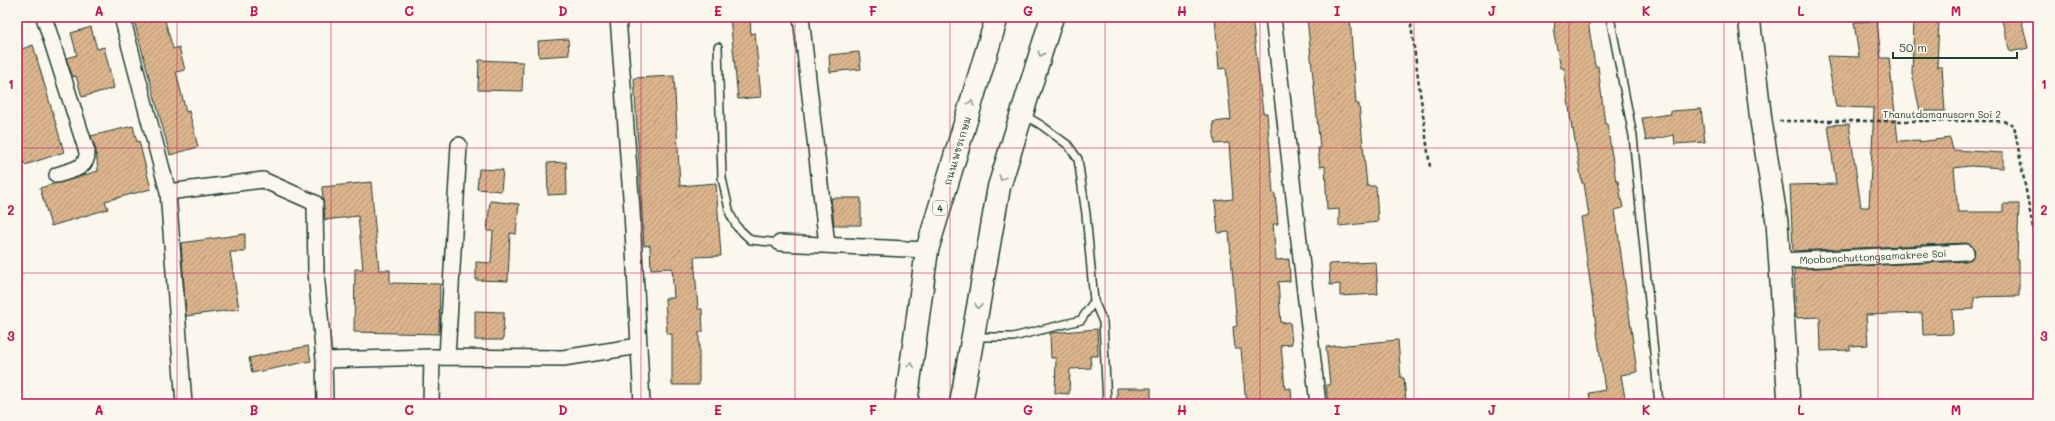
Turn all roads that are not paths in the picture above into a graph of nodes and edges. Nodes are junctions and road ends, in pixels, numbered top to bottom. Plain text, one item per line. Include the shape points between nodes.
1 (44, 17) edge
2 (122, 17) edge
3 (618, 17) edge
4 (801, 17) edge
5 (997, 17) edge
6 (1052, 17) edge
7 (1273, 17) edge
8 (1610, 17) edge
9 (1749, 17) edge
10 (718, 47) dead end
11 (1022, 114) junction
12 (459, 145) dead end
13 (57, 175) dead end
14 (168, 192) junction
15 (780, 244) joint
16 (827, 245) junction
17 (928, 250) junction
18 (1966, 252) dead end
19 (1780, 260) junction
20 (1094, 301) junction
21 (973, 337) junction
22 (639, 346) junction
23 (432, 357) junction
24 (448, 357) junction
25 (324, 360) junction
26 (184, 404) edge
27 (325, 404) edge
28 (431, 404) edge
29 (642, 404) edge
30 (906, 404) edge
31 (961, 404) edge
32 (1107, 404) edge
33 (1318, 404) edge
34 (1659, 404) edge
35 (1788, 404) edge

1 - 13 street via 88,160 84,166
2 - 14 street
3 - 22 street
4 - 16 street
17 -> 5 highway, ถนนเพชรเกษม / 4
6 -> 11 highway
7 - 33 street
8 - 34 lane via 1633,136
9 - 19 street
10 - 15 lane via 722,178 730,214 736,227 751,240
11 - 20 lane via 1068,145 1078,160
11 -> 21 highway via 999,187
12 - 24 street
14 - 25 street via 263,180 315,203 316,272
14 - 26 street
15 - 16 street
16 - 17 street
30 -> 17 highway, ถนนเพชรเกษม / 4
18 - 19 street, Moobanchuttongsamakree Soi
19 - 35 street
20 - 21 lane via 1080,320 1013,337
20 - 32 lane via 1103,322
21 - 31 highway
22 - 24 street via 563,358
22 - 29 street
23 - 24 street
23 - 25 street
23 - 28 street
25 - 27 street

